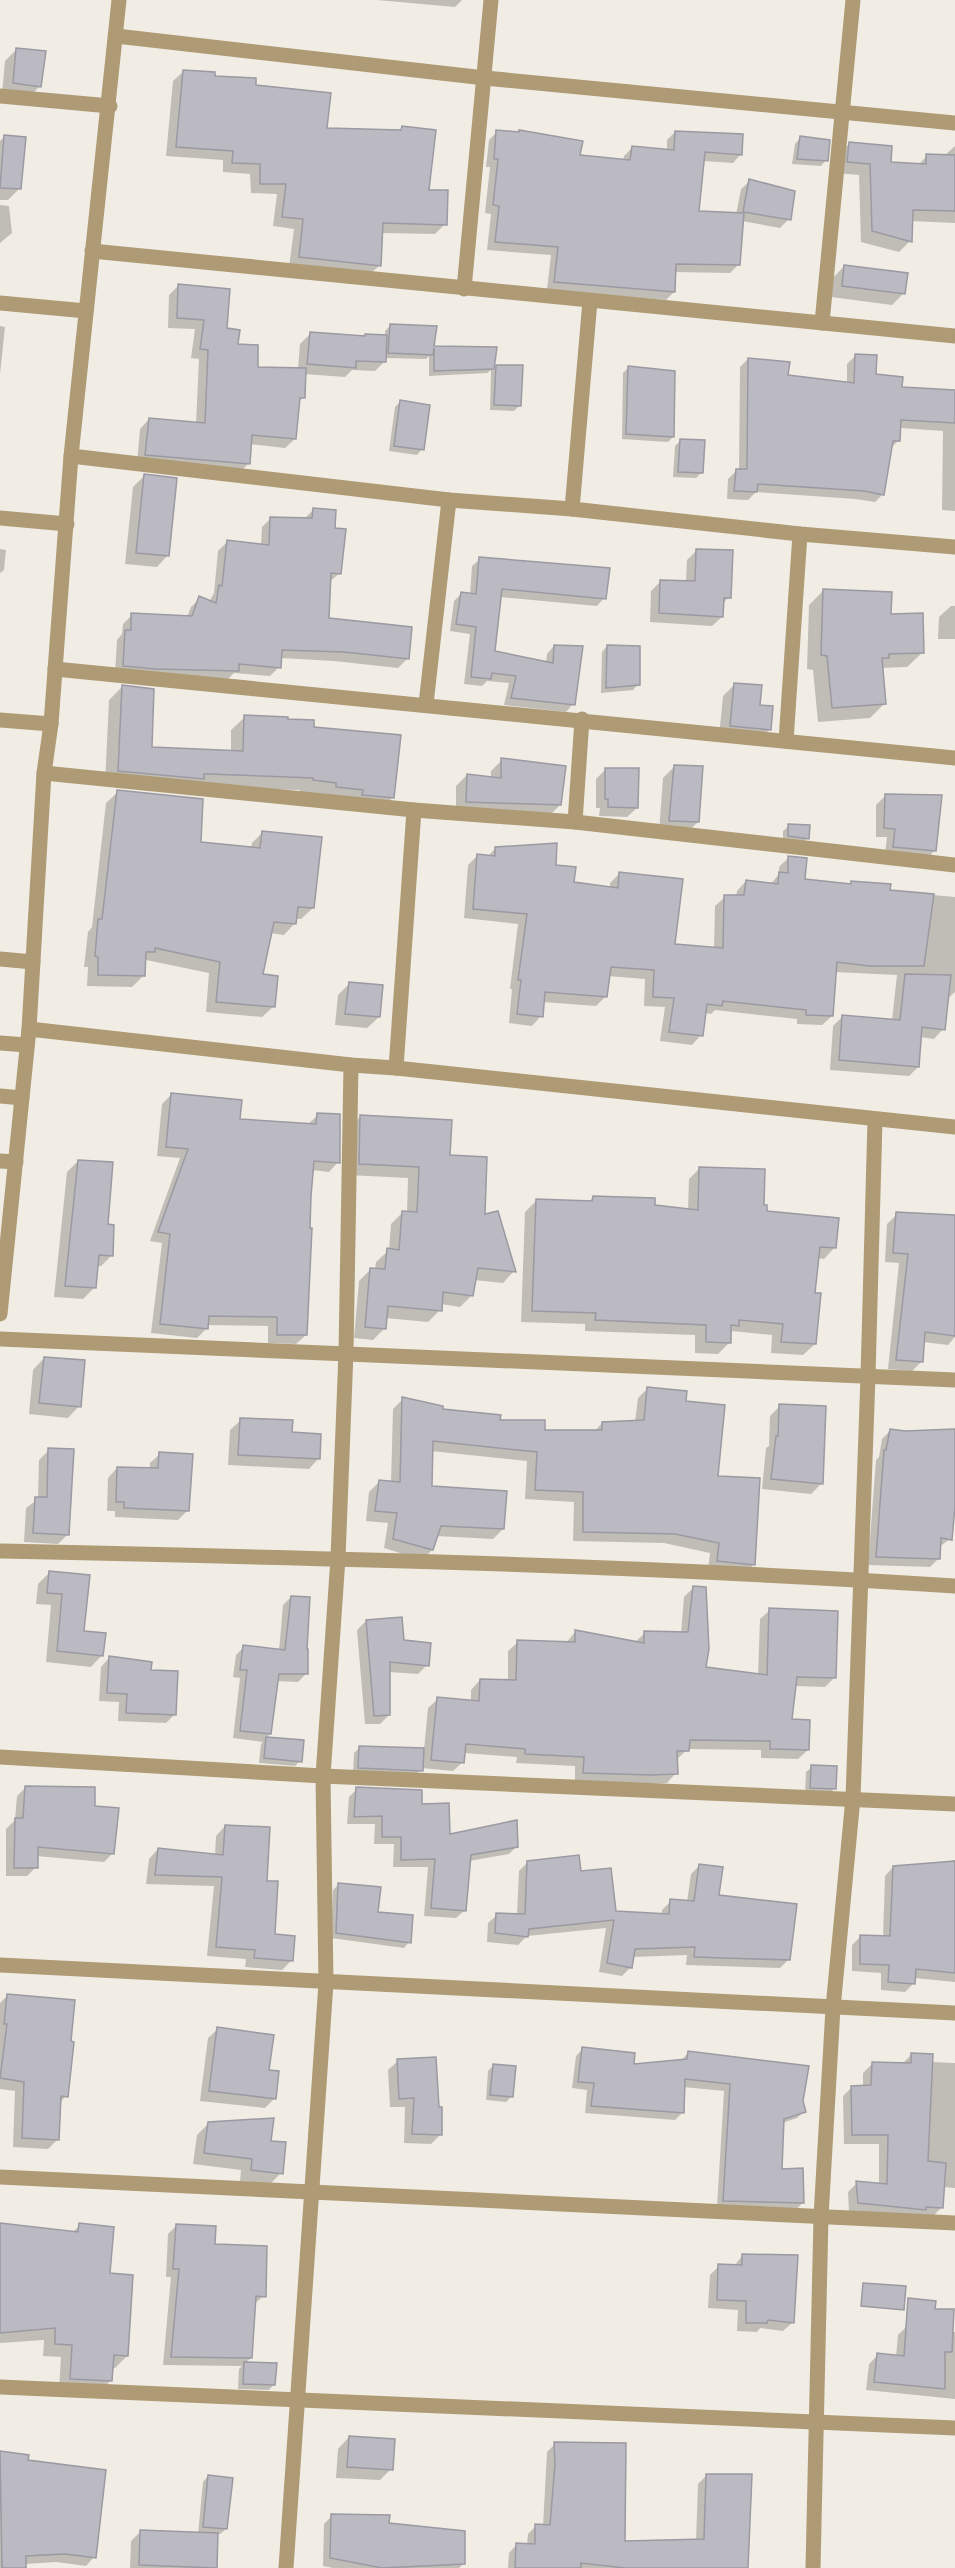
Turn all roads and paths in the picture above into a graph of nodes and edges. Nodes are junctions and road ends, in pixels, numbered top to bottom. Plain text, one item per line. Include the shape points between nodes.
1 (119, 0) edge
2 (491, 0) edge
3 (853, 0) edge
4 (116, 36) junction
5 (485, 78) junction
6 (0, 96) edge
7 (110, 106) junction
8 (844, 112) junction
9 (955, 123) edge
10 (92, 251) junction
11 (464, 289) junction
12 (590, 301) junction
13 (0, 303) edge
14 (86, 311) junction
15 (822, 323) junction
16 (955, 336) edge
17 (71, 456) junction
18 (449, 500) junction
19 (572, 509) junction
20 (0, 518) edge
21 (67, 524) junction
22 (800, 534) junction
23 (955, 547) edge
24 (55, 669) junction
25 (426, 704) junction
26 (582, 719) junction
27 (0, 720) edge
28 (51, 724) junction
29 (786, 741) junction
30 (955, 758) edge
31 (44, 773) junction
32 (414, 810) junction
33 (575, 822) junction
34 (955, 865) edge
35 (0, 959) edge
36 (33, 962) junction
37 (29, 1029) junction
38 (0, 1042) edge
39 (27, 1045) junction
40 (351, 1065) junction
41 (396, 1068) junction
42 (0, 1096) edge
43 (22, 1098) junction
44 (875, 1120) junction
45 (955, 1127) edge
46 (0, 1161) edge
47 (16, 1162) junction
48 (4, 1225) edge
49 (1, 1283) edge
50 (0, 1314) edge
51 (0, 1339) edge
52 (346, 1352) junction
53 (868, 1376) junction
54 (955, 1380) edge
55 (0, 1551) edge
56 (338, 1558) junction
57 (861, 1580) junction
58 (955, 1586) edge
59 (0, 1757) edge
60 (323, 1776) junction
61 (854, 1798) junction
62 (955, 1804) edge
63 (0, 1965) edge
64 (326, 1983) junction
65 (833, 2007) junction
66 (955, 2013) edge
67 (0, 2178) edge
68 (313, 2193) junction
69 (821, 2217) junction
70 (955, 2223) edge
71 (0, 2387) edge
72 (298, 2399) junction
73 (818, 2422) junction
74 (955, 2428) edge
75 (286, 2568) edge
76 (813, 2568) edge

1 - 4 street
2 - 5 street
3 - 8 street
4 - 5 street
4 - 7 street
5 - 8 street
5 - 11 street
6 - 7 street
7 - 10 street
8 - 9 street
8 - 15 street
10 - 11 street
10 - 14 street
11 - 12 street
12 - 15 street
12 - 19 street
13 - 14 street
14 - 17 street
15 - 16 street
17 - 18 street
17 - 21 street
18 - 19 street
18 - 25 street
19 - 22 street
20 - 21 street
21 - 24 street
22 - 23 street
22 - 29 street
24 - 25 street
24 - 28 street
25 - 26 street
26 - 29 street
26 - 33 street
27 - 28 street
28 - 31 street
29 - 30 street
31 - 32 street
31 - 36 street
32 - 33 street
32 - 41 street
33 - 34 street
35 - 36 street
36 - 37 street
37 - 39 street
37 - 40 street
38 - 39 street
39 - 43 street
40 - 41 street
40 - 52 street
41 - 44 street
42 - 43 street
43 - 47 street
44 - 45 street
44 - 53 street
46 - 47 street
47 - 48 street
48 - 49 street
49 - 50 street
51 - 52 street
52 - 53 street
52 - 56 street
53 - 54 street
53 - 57 street
55 - 56 street
56 - 57 street
56 - 60 street
57 - 58 street
57 - 61 street
59 - 60 street
60 - 61 street
60 - 64 street
61 - 62 street
61 - 65 street
63 - 64 street
64 - 65 street
64 - 68 street
65 - 66 street
65 - 69 street
67 - 68 street
68 - 69 street
68 - 72 street
69 - 70 street
69 - 73 street
71 - 72 street
72 - 73 street
72 - 75 street
73 - 74 street
73 - 76 street

